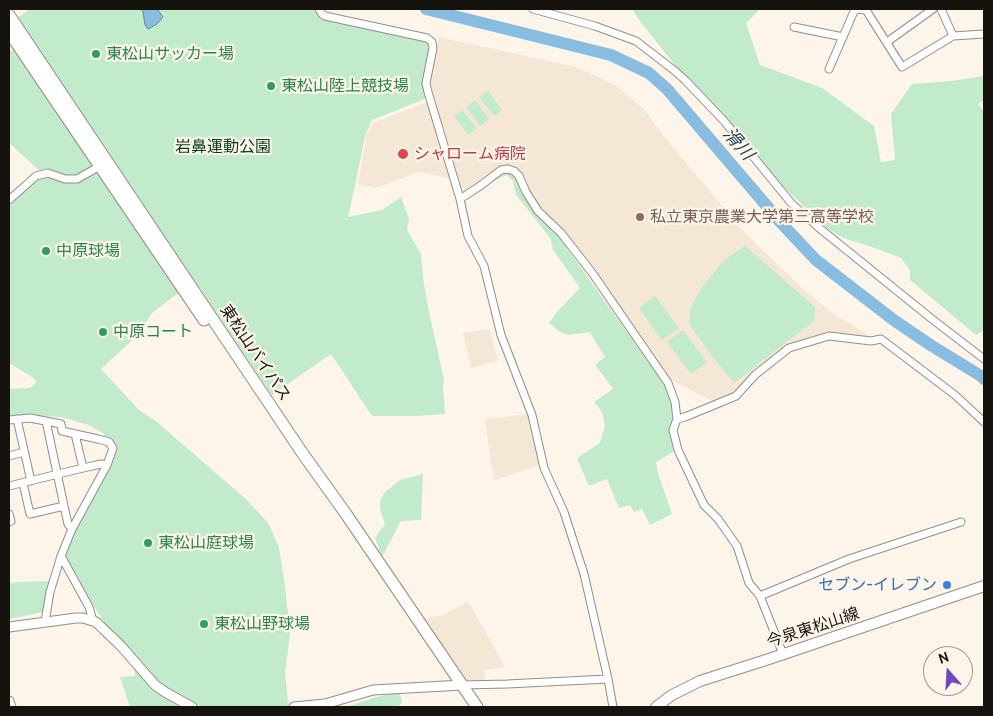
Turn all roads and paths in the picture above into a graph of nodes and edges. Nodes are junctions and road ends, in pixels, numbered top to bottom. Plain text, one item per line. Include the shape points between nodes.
1 (319, 9) edge
2 (533, 9) edge
3 (856, 9) edge
4 (867, 9) edge
5 (933, 9) edge
6 (941, 9) edge
7 (9, 15) edge
8 (794, 27) dead end
9 (9, 32) edge
10 (984, 34) edge
11 (953, 36) junction
12 (843, 37) junction
13 (886, 42) junction
14 (829, 68) dead end
15 (100, 166) junction
16 (460, 199) junction
17 (9, 200) edge
18 (984, 359) edge
19 (13, 419) edge
20 (677, 419) junction
21 (46, 421) junction
22 (984, 422) edge
23 (75, 434) junction
24 (24, 452) junction
25 (9, 456) edge
26 (107, 465) junction
27 (83, 468) junction
28 (57, 474) junction
29 (31, 481) junction
30 (23, 483) junction
31 (9, 486) edge
32 (64, 506) junction
33 (9, 514) edge
34 (9, 522) edge
35 (961, 522) dead end
36 (72, 529) junction
37 (60, 556) junction
38 (984, 586) edge
39 (760, 596) junction
40 (93, 620) junction
41 (45, 622) junction
42 (9, 627) edge
43 (782, 654) junction
44 (608, 679) junction
45 (458, 685) junction
46 (9, 700) edge
47 (12, 707) edge
48 (192, 707) edge
49 (294, 707) edge
50 (469, 707) edge
51 (477, 707) edge
52 (613, 707) edge
53 (656, 707) edge

1 - 16 street via 324,16 430,40 433,48 426,83
2 - 18 street via 636,41 667,65 724,121 792,204
3 - 4 street
3 - 12 street
4 - 13 street
5 - 13 street
6 - 11 street
7 - 45 highway, 東松山バイパス
8 - 12 street
9 - 15 highway, 東松山バイパス
10 - 11 street
11 - 13 street via 902,67
12 - 14 street
15 - 17 street via 76,179 65,180 48,173 36,176
15 - 45 highway, 東松山バイパス
16 - 20 street via 501,170 517,173 530,200 593,274 668,383
16 - 44 street via 468,236 484,266 501,335 532,415 544,468 564,512 584,574
19 - 21 street
19 - 24 street
20 - 22 street via 736,396 789,348 829,336 871,341 881,339 949,389
20 - 39 street via 673,430 678,450 704,505 737,546 749,583
21 - 23 street via 61,424 62,432
21 - 28 street
23 - 26 street via 109,442 113,448
23 - 27 street
24 - 25 street
24 - 29 street
26 - 27 street
26 - 36 street
27 - 28 street
28 - 29 street
28 - 32 street
29 - 30 street
30 - 31 street
30 - 32 street via 30,514
32 - 36 street
33 - 34 street
35 - 39 street via 850,559
36 - 37 street
37 - 40 street
37 - 41 street
38 - 43 main road, 今泉東松山線
39 - 43 street
40 - 41 street via 76,618
40 - 48 street via 108,632 155,685
41 - 42 street
43 - 53 main road, 今泉東松山線 via 700,681
44 - 45 street
44 - 52 street
45 - 49 street via 373,690 326,704
45 - 50 highway, 東松山バイパス
45 - 51 highway, 東松山バイパス
46 - 47 street

